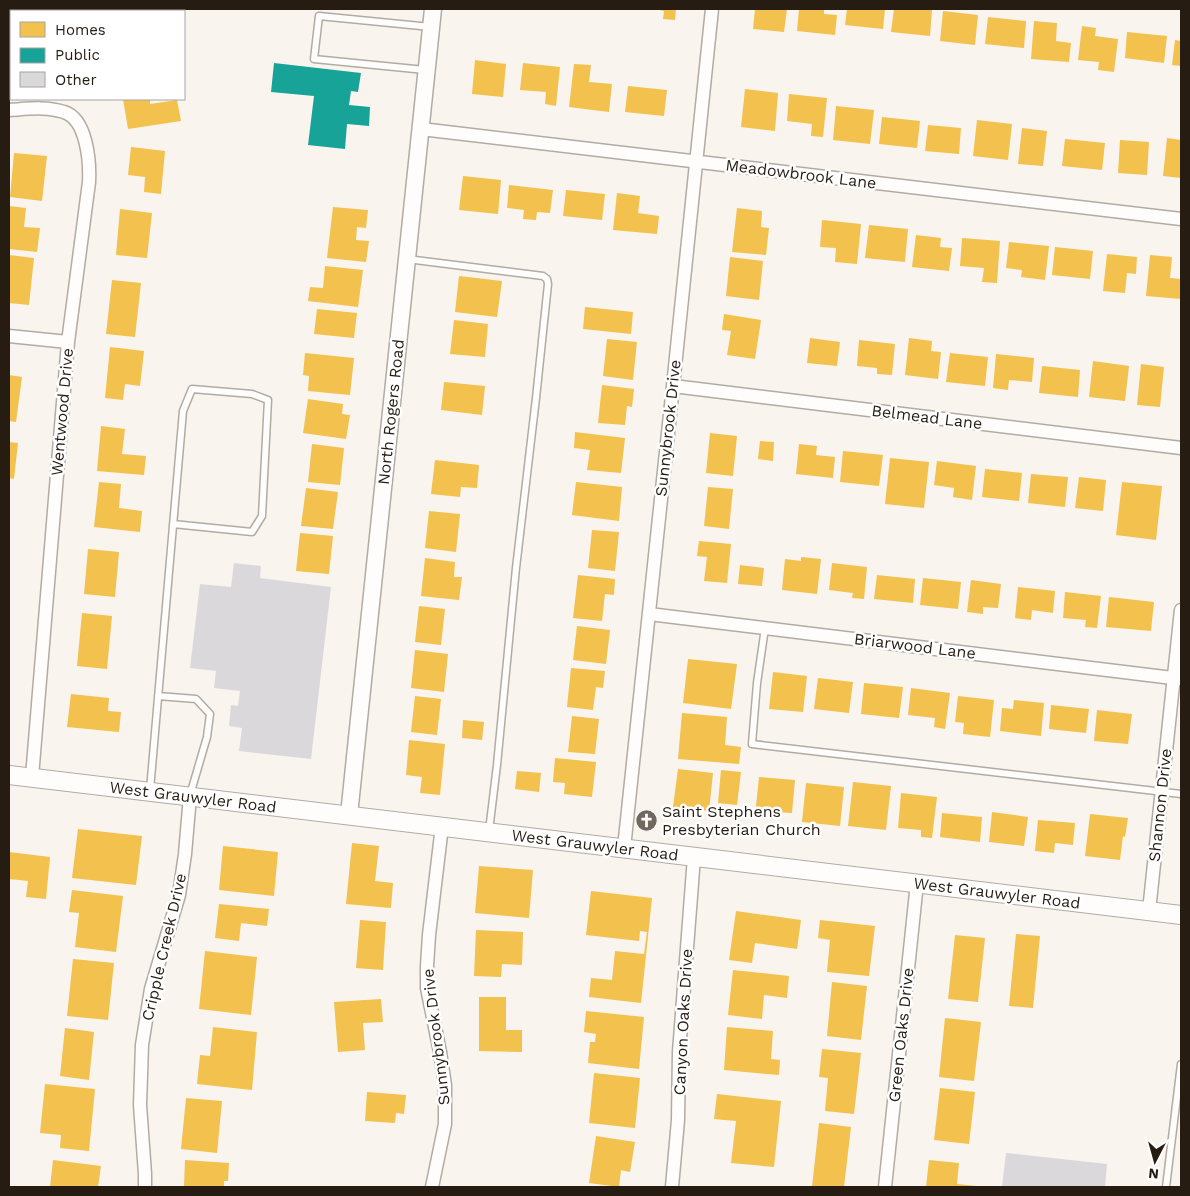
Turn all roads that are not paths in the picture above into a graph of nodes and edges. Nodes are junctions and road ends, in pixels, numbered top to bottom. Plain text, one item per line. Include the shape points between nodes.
1 (433, 9) edge
2 (712, 9) edge
3 (431, 27) junction
4 (427, 70) junction
5 (9, 110) edge
6 (421, 129) junction
7 (696, 161) junction
8 (1181, 219) edge
9 (407, 259) junction
10 (9, 336) edge
11 (68, 342) junction
12 (673, 386) junction
13 (1181, 448) edge
14 (173, 524) junction
15 (1181, 610) edge
16 (649, 614) junction
17 (765, 628) junction
18 (1178, 678) edge
19 (158, 696) junction
20 (9, 775) edge
21 (32, 777) junction
22 (150, 791) junction
23 (1162, 791) junction
24 (1181, 794) edge
25 (190, 796) junction
26 (349, 815) junction
27 (442, 826) junction
28 (489, 832) junction
29 (624, 848) junction
30 (694, 857) junction
31 (917, 883) junction
32 (1149, 911) junction
33 (1181, 915) edge
34 (1181, 1064) edge
35 (145, 1187) edge
36 (432, 1187) edge
37 (672, 1187) edge
38 (885, 1187) edge
39 (1166, 1187) edge

1 - 3 street, North Rogers Road
2 - 7 street, Sunnybrook Drive
3 - 4 street, North Rogers Road
3 - 4 lane via 319,16 314,59
4 - 6 street, North Rogers Road
5 - 11 street, Wentwood Drive via 52,109 65,112 73,117 84,140 90,164 89,182
6 - 7 street, Meadowbrook Lane
6 - 9 street, North Rogers Road
7 - 8 street, Meadowbrook Lane
7 - 12 street, Sunnybrook Drive
9 - 26 street, North Rogers Road
9 - 28 lane via 543,276 548,284
10 - 11 street
11 - 21 street, Wentwood Drive
12 - 13 street, Belmead Lane
12 - 16 street, Sunnybrook Drive
14 - 14 lane via 183,411 192,389 252,394 268,400 262,516 252,532
14 - 19 lane
15 - 18 street, Shannon Drive
16 - 17 street, Briarwood Lane
16 - 29 street, Sunnybrook Drive
17 - 18 street, Briarwood Lane
17 - 23 lane via 752,744
18 - 23 street, Shannon Drive
19 - 22 lane
19 - 25 lane via 196,699 210,714 207,737
20 - 21 main road, West Grauwyler Road
21 - 22 main road, West Grauwyler Road
22 - 25 main road, West Grauwyler Road
23 - 24 lane
23 - 32 street, Shannon Drive
25 - 26 main road, West Grauwyler Road
25 - 35 street, Cripple Creek Drive via 179,895 151,989 142,1045 140,1104
26 - 27 main road, West Grauwyler Road
27 - 28 main road, West Grauwyler Road
27 - 36 street, Sunnybrook Drive via 427,966 427,988 445,1085 444,1124
28 - 29 main road, West Grauwyler Road
29 - 30 main road, West Grauwyler Road
30 - 31 main road, West Grauwyler Road
30 - 37 street, Canyon Oaks Drive via 678,1052 678,1120
31 - 32 main road, West Grauwyler Road
31 - 38 street, Green Oaks Drive
32 - 33 main road, West Grauwyler Road
34 - 39 lane

